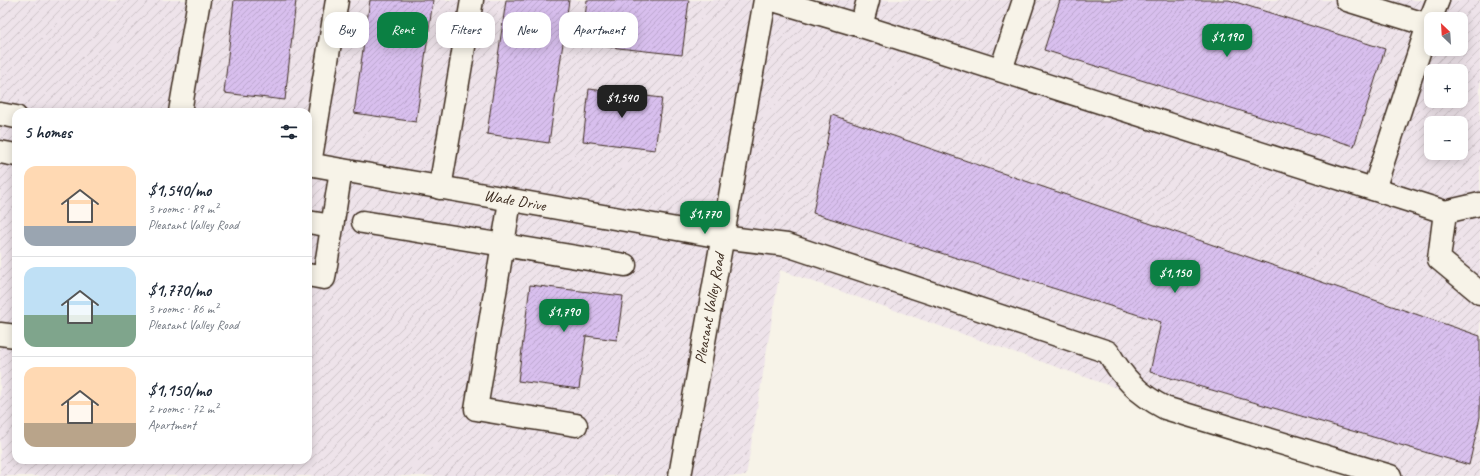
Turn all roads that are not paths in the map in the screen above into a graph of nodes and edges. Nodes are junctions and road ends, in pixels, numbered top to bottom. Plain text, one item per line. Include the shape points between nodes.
1 (199, 0) edge
2 (337, 0) edge
3 (472, 0) edge
4 (765, 0) edge
5 (774, 0) edge
6 (868, 0) edge
7 (1024, 0) edge
8 (1347, 0) edge
9 (1438, 0) edge
10 (1433, 12) edge
11 (1424, 24) edge
12 (861, 26) junction
13 (1424, 37) edge
14 (1001, 70) junction
15 (181, 108) edge
16 (0, 114) edge
17 (12, 116) edge
18 (312, 146) edge
19 (0, 152) edge
20 (12, 154) edge
21 (312, 165) edge
22 (341, 170) junction
23 (440, 188) junction
24 (1374, 189) junction
25 (510, 200) junction
26 (1480, 204) edge
27 (1445, 212) junction
28 (363, 222) dead end
29 (312, 223) edge
30 (332, 226) junction
31 (722, 237) junction
32 (503, 244) junction
33 (625, 265) dead end
34 (312, 276) edge
35 (1480, 293) edge
36 (0, 334) edge
37 (12, 336) edge
38 (576, 425) dead end
39 (680, 476) edge
40 (1390, 476) edge

1 - 15 street
2 - 18 street
3 - 23 street
4 - 31 street, Pleasant Valley Road
5 - 12 street
6 - 12 street
7 - 14 street
8 - 11 street
9 - 10 street
12 - 14 street
13 - 24 street
14 - 24 street
16 - 17 street
19 - 20 street
21 - 22 street, Wade Drive
22 - 23 street, Wade Drive
22 - 30 street
23 - 25 street, Wade Drive
24 - 27 street
25 - 31 street, Wade Drive
25 - 32 street
26 - 27 street
27 - 35 street via 1439,259
28 - 32 street
29 - 30 street
30 - 34 street via 324,278
31 - 39 street, Pleasant Valley Road
31 - 40 street, Wade Drive via 787,245 1108,352 1118,370 1146,398 1165,408
32 - 33 street
32 - 38 street via 476,409
36 - 37 street

